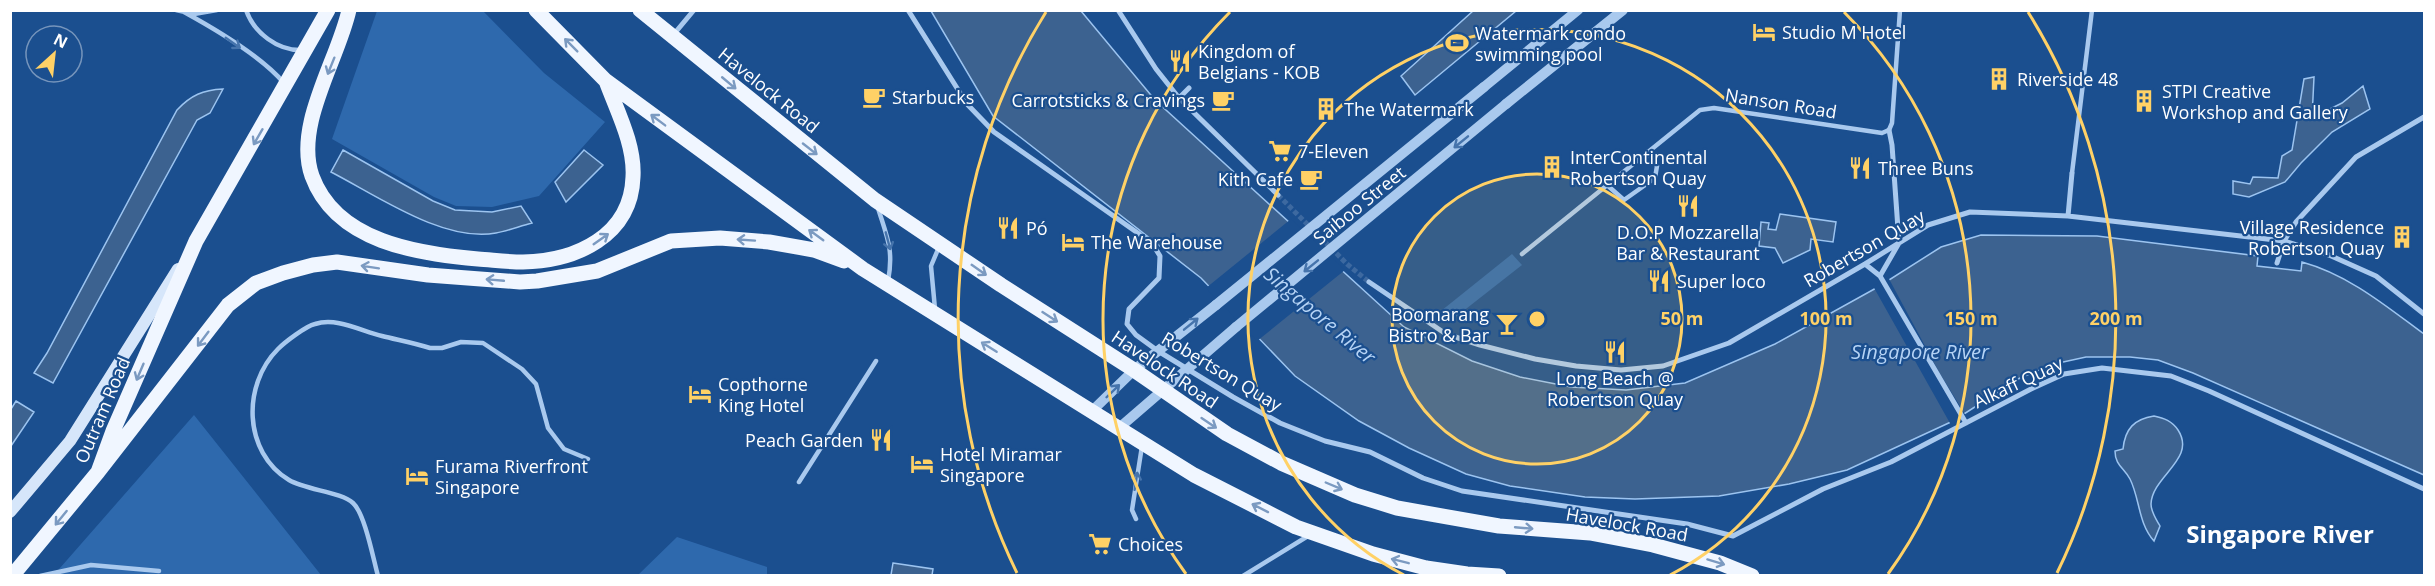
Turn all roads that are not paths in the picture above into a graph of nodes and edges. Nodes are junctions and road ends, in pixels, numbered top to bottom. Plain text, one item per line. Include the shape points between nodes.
1 (176, 10) edge
2 (217, 10) edge
3 (246, 10) edge
4 (328, 10) edge
5 (349, 10) edge
6 (536, 10) edge
7 (640, 10) edge
8 (694, 10) edge
9 (908, 10) edge
10 (1118, 10) edge
11 (1578, 10) edge
12 (1623, 10) edge
13 (1900, 10) edge
14 (2092, 10) edge
15 (184, 12) junction
16 (672, 36) junction
17 (308, 49) junction
18 (605, 80) junction
19 (286, 86) junction
20 (1189, 88) dead end
21 (1179, 98) junction
22 (2424, 117) edge
23 (1889, 130) junction
24 (1647, 152) junction
25 (2072, 173) joint
26 (1607, 185) junction
27 (1278, 195) tunnel mouth
28 (875, 200) junction
29 (2068, 216) junction
30 (196, 241) junction
31 (2284, 241) junction
32 (1899, 243) junction
33 (941, 244) junction
34 (1522, 255) dead end
35 (546, 259) junction
36 (2277, 263) dead end
37 (1865, 264) junction
38 (863, 269) junction
39 (1880, 276) junction
40 (553, 279) junction
41 (1369, 282) tunnel mouth
42 (887, 284) junction
43 (936, 314) junction
44 (2424, 314) edge
45 (1158, 351) junction
46 (876, 361) dead end
47 (1134, 370) junction
48 (1186, 370) junction
49 (1161, 390) junction
50 (1092, 411) junction
51 (1966, 423) junction
52 (1119, 428) junction
53 (1142, 442) junction
54 (588, 459) dead end
55 (98, 472) junction
56 (799, 482) dead end
57 (2424, 489) edge
58 (10, 512) edge
59 (1136, 519) dead end
60 (1313, 533) junction
61 (1733, 536) joint
62 (159, 571) dead end
63 (12, 576) edge
64 (40, 576) edge
65 (378, 576) edge
66 (1243, 576) edge
67 (1499, 576) edge
68 (1752, 576) edge

1 - 15 lane
2 - 15 lane
3 - 17 lane via 255,27 271,41 292,50
4 - 17 main road, Outram Road
5 -> 35 main road via 310,125 307,149 312,176 322,194 344,218 384,242 447,256 525,262
18 -> 6 main road
7 - 16 main road, Havelock Road
8 - 16 street
9 - 45 street, Robertson Quay via 967,104 994,132 1152,243 1160,256 1159,278 1129,309 1127,324
10 - 21 street
45 -> 11 street, Saiboo Street, bridge
12 -> 48 street, Saiboo Street, bridge
13 - 23 lane
14 - 25 lane
15 -> 19 lane via 220,33
16 -> 28 main road, Havelock Road
17 - 19 main road, Outram Road
35 -> 18 main road via 594,244 621,221 630,200 631,151
38 -> 18 main road
19 -> 30 main road, Outram Road
20 - 21 street
21 - 27 street
22 - 31 street via 2356,157 2296,222
23 - 24 lane, Nanson Road via 1882,133 1714,108 1700,111
23 - 32 street
24 - 26 lane, Nanson Road
24 - 26 lane via 1657,166 1655,178 1624,200
25 - 29 street
26 - 34 lane, Nanson Road
28 - 33 main road, Havelock Road
28 -> 42 lane via 892,262
29 - 31 street, Robertson Quay
29 - 32 street, Robertson Quay via 1970,212 1928,225
30 -> 55 main road, Outram Road
30 - 58 main road, Outram Road via 83,421
31 - 36 street
31 - 44 street, Robertson Quay via 2376,276
32 - 37 street, Robertson Quay
32 - 39 street
33 - 43 lane via 931,266
33 -> 47 main road, Havelock Road
35 - 40 main road
37 - 39 street
37 - 41 street, Robertson Quay via 1729,343 1662,366 1621,370 1535,360 1446,334
38 -> 40 main road via 814,250 720,238 671,241 597,271
38 - 42 main road
39 - 51 street
40 -> 55 main road via 519,282 428,275 337,262 313,265 256,283 228,305
42 - 43 main road
50 -> 43 main road
45 - 47 street, Saiboo Street
45 - 48 street, Robertson Quay
46 - 56 lane
47 - 49 main road, Havelock Road
50 -> 47 street, Saiboo Street
48 - 49 street, Saiboo Street
48 - 61 street, Robertson Quay via 1280,423 1325,441 1370,452 1423,478 1462,491 1658,519
49 - 52 street, Saiboo Street
49 -> 68 main road, Havelock Road via 1227,434 1281,463 1366,499 1447,518 1590,533 1653,545
50 - 52 main road
51 - 57 street, Alkaff Quay via 2064,374 2102,368 2171,376
51 - 61 street, Alkaff Quay via 1891,462 1823,489
52 - 53 main road
59 -> 53 lane via 1132,510
60 -> 53 main road via 1194,475
54 - 65 lane via 564,449 548,428 536,384 522,369 483,343 461,342 430,348 334,323 315,324 284,343 269,358 251,417 256,440 270,464 289,480 354,504
55 -> 63 main road, Outram Road
60 - 66 lane
67 -> 60 main road via 1426,567 1372,554
62 - 64 lane via 91,565

